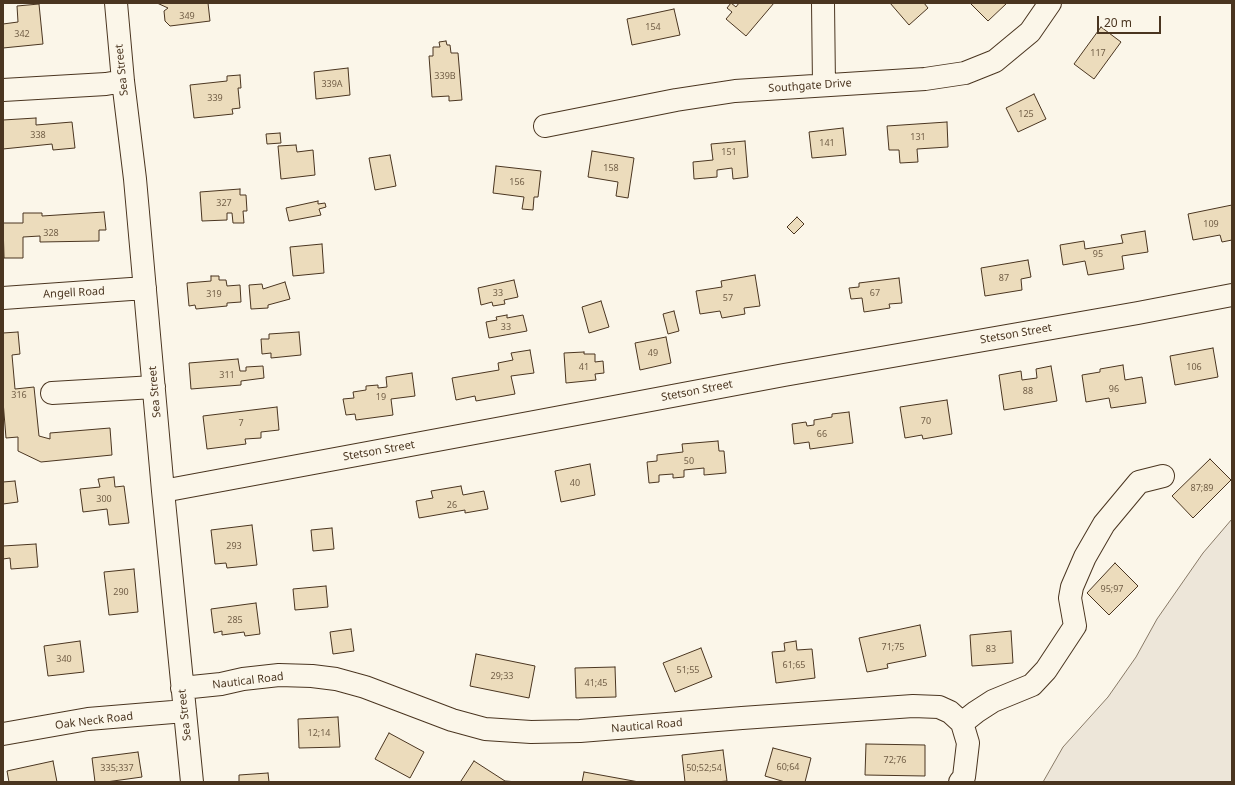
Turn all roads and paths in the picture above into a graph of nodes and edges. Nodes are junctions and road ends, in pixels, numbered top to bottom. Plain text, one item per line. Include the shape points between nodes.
1 (116, 3) edge
2 (823, 3) edge
3 (1050, 3) edge
4 (123, 81) junction
5 (824, 85) junction
6 (3, 90) edge
7 (545, 126) dead end
8 (145, 288) junction
9 (1232, 295) edge
10 (3, 298) edge
11 (154, 387) junction
12 (52, 393) dead end
13 (1163, 476) dead end
14 (163, 491) junction
15 (182, 688) junction
16 (185, 711) junction
17 (962, 722) junction
18 (3, 734) edge
19 (192, 782) edge
20 (960, 782) edge

1 - 4 street, Sea Street
2 - 5 street
3 - 5 street, Southgate Drive via 1030,32 995,61 965,73 925,79
4 - 6 street
4 - 8 street, Sea Street
5 - 7 street, Southgate Drive via 735,91
8 - 10 street, Angell Road
8 - 11 street, Sea Street
9 - 14 street, Stetson Street via 792,373
11 - 12 street
11 - 14 street, Sea Street
13 - 17 street via 1139,482 1104,524 1072,587 1070,598 1075,626 1046,670 1032,685 993,701
14 - 15 street, Sea Street
15 - 16 street, Sea Street
15 - 17 street, Nautical Road via 279,675 336,679 485,729 531,732 580,731 913,706 939,707
16 - 18 street, Oak Neck Road via 88,719
16 - 19 street, Sea Street
17 - 20 street via 968,743 964,777

